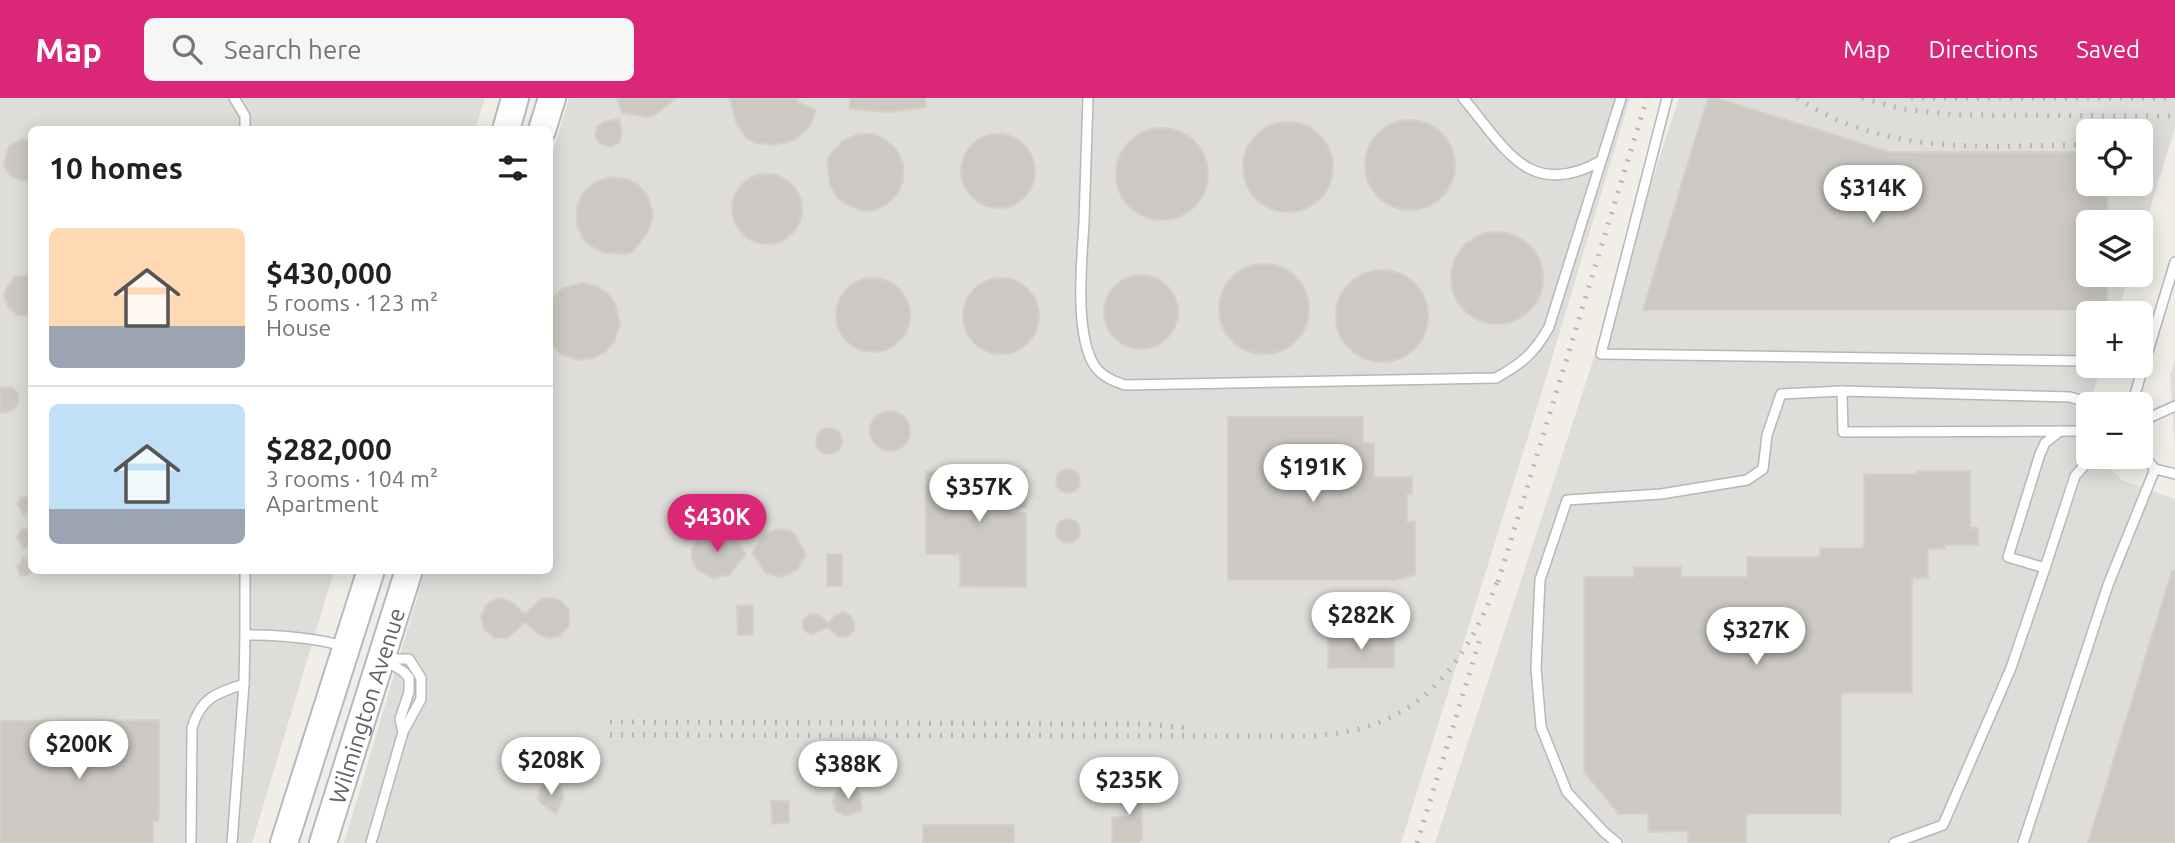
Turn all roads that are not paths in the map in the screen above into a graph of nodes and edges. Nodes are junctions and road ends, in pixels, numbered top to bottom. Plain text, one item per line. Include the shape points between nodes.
1 (234, 98) edge
2 (515, 98) edge
3 (552, 98) edge
4 (1088, 98) edge
5 (1463, 98) edge
6 (1621, 98) edge
7 (1667, 98) edge
8 (245, 126) edge
9 (507, 126) edge
10 (543, 126) edge
11 (1601, 161) junction
12 (2175, 262) edge
13 (2153, 331) edge
14 (2076, 362) edge
15 (1842, 391) junction
16 (2076, 399) edge
17 (2175, 406) edge
18 (2153, 416) edge
19 (2060, 431) junction
20 (2076, 431) edge
21 (2153, 467) edge
22 (2081, 469) edge
23 (2155, 469) junction
24 (2175, 474) edge
25 (2045, 568) junction
26 (246, 574) edge
27 (370, 574) edge
28 (409, 574) edge
29 (246, 635) junction
30 (347, 647) junction
31 (381, 659) junction
32 (244, 684) junction
33 (191, 843) edge
34 (232, 843) edge
35 (284, 843) edge
36 (323, 843) edge
37 (371, 843) edge
38 (1617, 843) edge
39 (1894, 843) edge
40 (2023, 843) edge

1 - 8 lane via 245,116
2 - 9 main road
3 - 10 main road
4 - 11 lane via 1083,326 1095,367 1108,379 1125,385 1496,378 1521,364 1549,327
5 - 11 lane via 1518,164 1532,171 1567,176
6 - 11 lane
7 - 14 lane via 1601,354
12 - 13 lane
15 - 16 lane
15 - 19 lane via 1843,432
15 - 38 lane via 1782,394 1767,435 1763,469 1747,480 1661,495 1567,500 1540,580 1536,668 1541,727 1567,792
17 - 18 lane
19 - 20 lane
19 - 25 lane via 2040,454 2008,557
21 - 23 lane
22 - 25 lane
23 - 24 lane
23 - 40 lane via 2108,585
25 - 39 lane via 2011,668 1943,825
26 - 29 lane
27 - 30 main road, Wilmington Avenue
28 - 31 main road, Wilmington Avenue
29 - 30 lane via 288,636
29 - 32 lane
30 - 31 main road
30 - 35 main road, Wilmington Avenue
31 - 36 main road, Wilmington Avenue
31 - 37 lane via 409,659 421,678 421,699 403,732
32 - 33 lane via 215,694 195,717
32 - 34 lane

